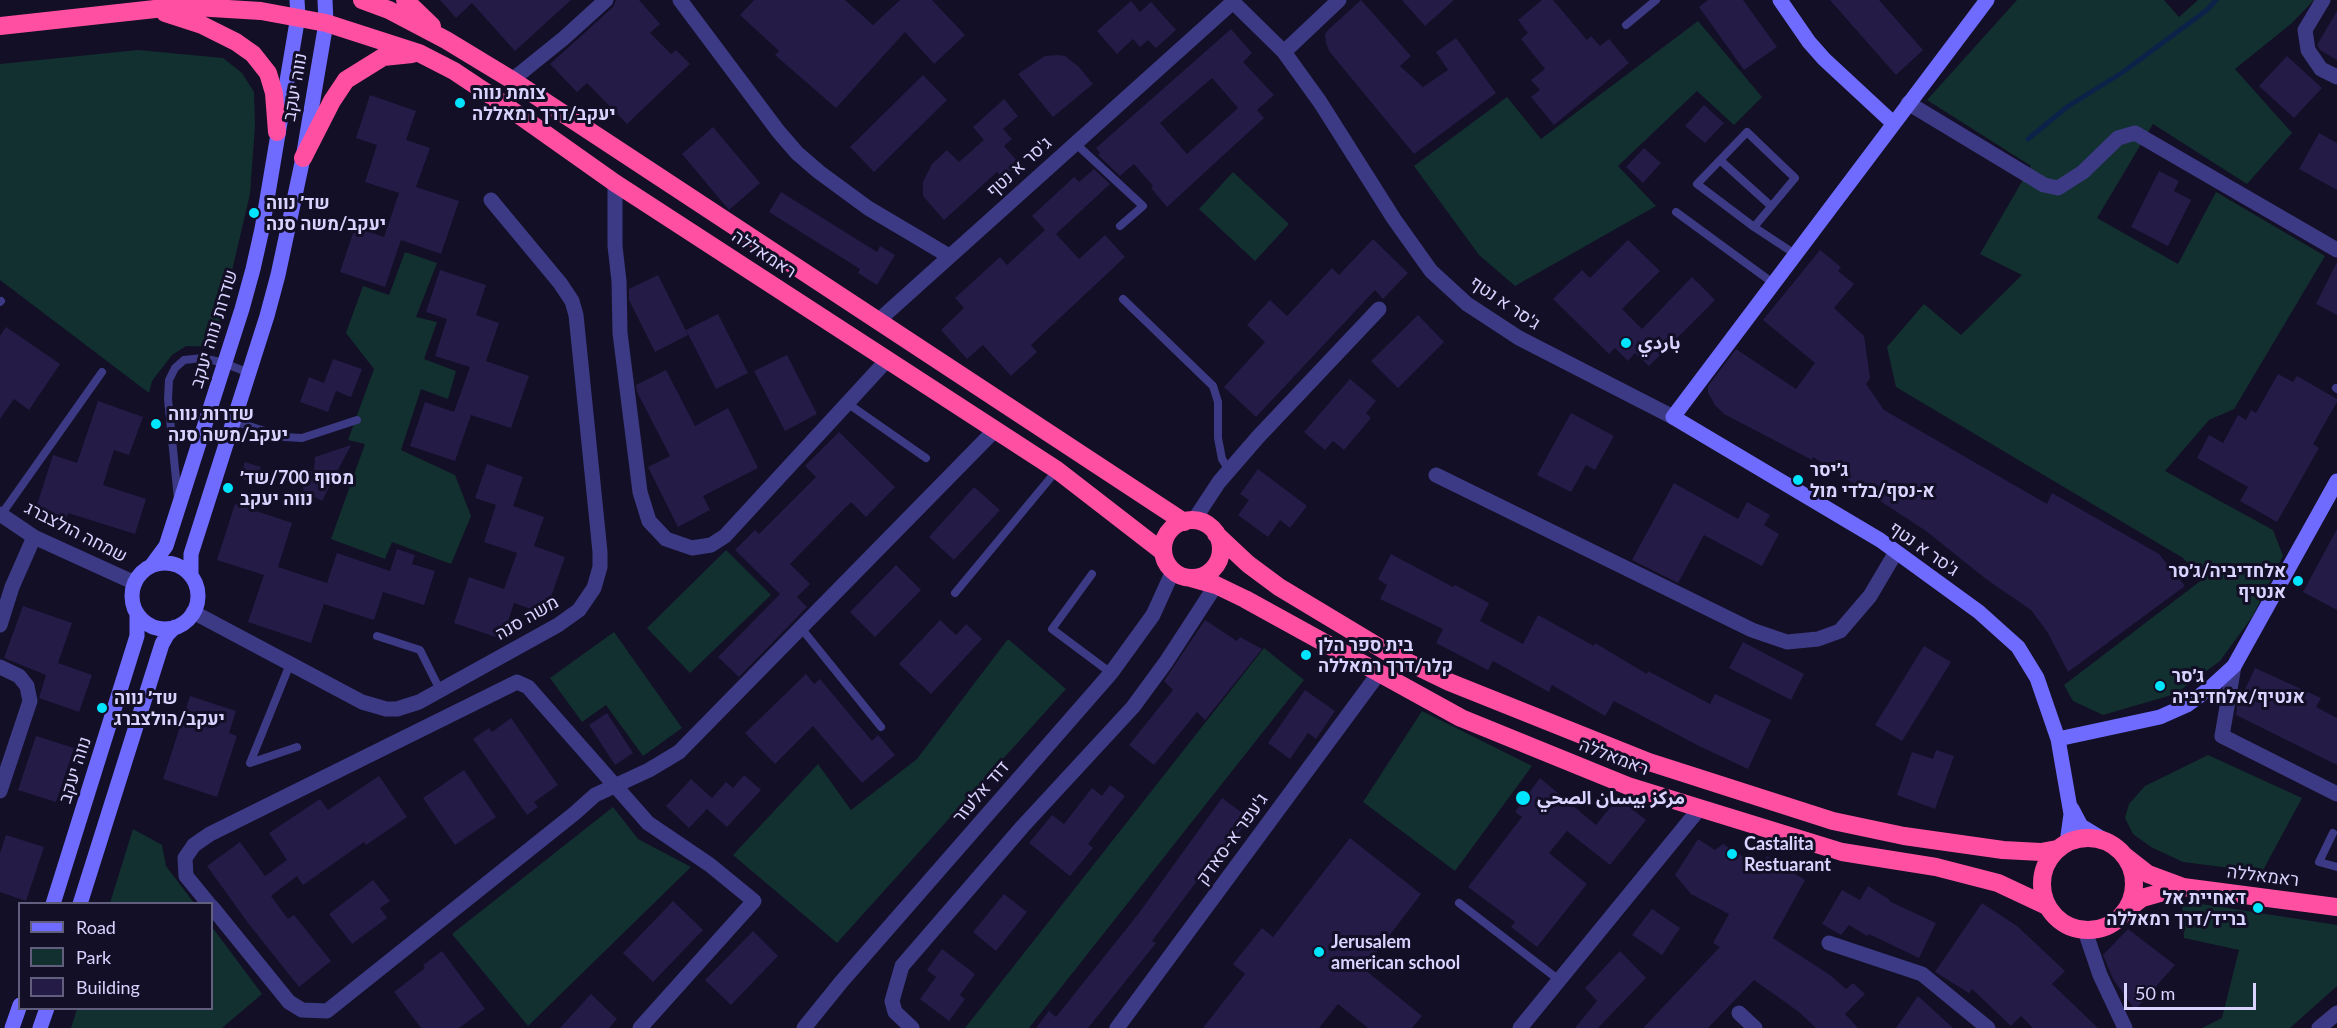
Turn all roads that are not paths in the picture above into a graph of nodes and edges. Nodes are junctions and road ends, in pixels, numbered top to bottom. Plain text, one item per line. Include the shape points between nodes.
1 (326, 0) edge
2 (362, 0) edge
3 (405, 0) edge
4 (606, 0) edge
5 (680, 0) edge
6 (1339, 0) edge
7 (1656, 0) edge
8 (1780, 0) edge
9 (1987, 0) edge
10 (2323, 0) edge
11 (297, 8) edge
12 (155, 9) junction
13 (326, 23) junction
14 (1626, 25) dead end
15 (0, 26) edge
16 (446, 40) junction
17 (1284, 52) junction
18 (419, 53) junction
19 (2337, 77) edge
20 (512, 80) junction
21 (1908, 103) junction
22 (1893, 123) junction
23 (278, 132) junction
24 (1076, 143) junction
25 (303, 158) junction
26 (1720, 160) junction
27 (615, 183) junction
28 (491, 201) dead end
29 (1772, 206) junction
30 (1676, 212) dead end
31 (1120, 226) dead end
32 (1754, 227) junction
33 (2337, 250) edge
34 (1795, 254) junction
35 (950, 256) junction
36 (1773, 283) junction
37 (1124, 299) dead end
38 (1379, 309) dead end
39 (879, 320) junction
40 (888, 359) junction
41 (224, 363) junction
42 (102, 372) dead end
43 (249, 373) junction
44 (847, 403) junction
45 (1673, 417) junction
46 (357, 420) dead end
47 (233, 421) junction
48 (996, 429) junction
49 (926, 458) dead end
50 (1057, 470) junction
51 (1229, 470) junction
52 (1436, 475) dead end
53 (2337, 481) edge
54 (179, 506) junction
55 (0, 514) edge
56 (1189, 521) junction
57 (1216, 534) junction
58 (34, 537) junction
59 (1163, 552) junction
60 (1896, 552) junction
61 (152, 565) junction
62 (1173, 571) junction
63 (1092, 574) dead end
64 (191, 575) junction
65 (1191, 578) junction
66 (135, 583) junction
67 (1216, 585) junction
68 (955, 593) dead end
69 (193, 612) junction
70 (137, 613) junction
71 (0, 625) edge
72 (175, 627) junction
73 (801, 628) junction
74 (377, 636) dead end
75 (290, 664) junction
76 (2234, 666) junction
77 (0, 667) edge
78 (1110, 673) junction
79 (1379, 674) junction
80 (440, 690) junction
81 (881, 728) dead end
82 (2058, 739) junction
83 (297, 747) dead end
84 (615, 786) junction
85 (0, 791) edge
86 (2337, 794) edge
87 (2069, 800) junction
88 (1700, 808) junction
89 (2333, 833) dead end
90 (2062, 846) junction
91 (2115, 848) junction
92 (2337, 867) edge
93 (2183, 887) junction
94 (53, 902) edge
95 (80, 902) edge
96 (208, 902) edge
97 (1459, 903) dead end
98 (2047, 906) junction
99 (2337, 907) edge
100 (213, 909) edge
101 (2126, 910) junction
102 (2085, 931) junction
103 (1829, 943) dead end
104 (1560, 980) junction
105 (18, 1010) edge
106 (45, 1010) edge
107 (1739, 1013) dead end
108 (2337, 1013) edge
109 (12, 1028) edge
110 (40, 1028) edge
111 (640, 1028) edge
112 (804, 1028) edge
113 (912, 1028) edge
114 (1117, 1028) edge
115 (1520, 1028) edge
116 (1755, 1028) edge
117 (1988, 1028) edge
118 (2124, 1028) edge
119 (2319, 1028) edge

1 - 13 street
2 - 16 highway, ראמאללה
3 - 16 highway
4 - 20 street
5 - 35 street via 797,153 868,208
6 - 17 street
7 - 14 lane
8 - 22 street via 1824,60
9 - 21 street
10 - 19 street via 2305,30 2308,50 2321,69
11 - 12 highway, ראמאללה
11 - 13 highway, ראמאללה
11 - 23 street, נווה יעקב
12 - 15 highway, ראמאללה
12 - 23 highway via 202,25 253,54 268,73
13 - 18 highway, ראמאללה
13 - 25 street, נווה יעקב
16 - 20 highway, ראמאללה
17 - 24 street, ג'סר א נטף via 1233,2
17 - 45 street, ג'סר א נטף via 1431,271 1460,297 1519,338
18 - 25 highway via 383,57 346,80
18 - 27 highway, ראמאללה via 454,71
20 - 39 highway, ראמאללה
21 - 22 street
21 - 33 street via 2044,185 2058,188 2083,172 2118,138 2135,133
22 - 34 street
23 - 41 street, שדרות נווה יעקב via 253,269
24 - 31 lane via 1143,206
24 - 35 street, ג'סר א נטף
25 - 43 street via 278,275
26 - 29 lane
26 - 29 lane via 1747,132 1795,178
26 - 32 lane via 1697,184
27 - 40 highway, ראמאללה
27 - 44 street via 620,333 640,492 649,521 666,539 692,548 711,545 726,536
28 - 80 street, משה סנה via 572,301 600,567 594,588 579,610
29 - 32 lane
30 - 36 lane
32 - 34 lane
34 - 36 street
35 - 39 street, ג'סר א נטף
36 - 45 street
37 - 51 lane via 1213,386 1218,402 1220,449
38 - 51 street
39 - 56 highway, ראמאללה
40 - 44 street
40 - 48 highway, ראמאללה
41 - 43 lane
41 - 54 street, שדרות נווה יעקב
41 - 54 lane via 203,358 184,360 169,380
42 - 55 lane, שמחה הולצברג
43 - 47 street
44 - 49 lane
45 - 60 street, ג'סר א נטף
46 - 47 lane via 302,438 284,437
47 - 64 street via 191,554
48 - 50 highway, ראמאללה
48 - 73 street
50 - 59 highway, ראמאללה
50 - 68 lane
51 - 56 street
52 - 60 street via 1752,630 1787,642 1818,639 1840,631 1870,596
53 - 76 street
54 - 61 street, שדרות נווה יעקב via 166,546
55 - 58 street, שמחה הולצברג
56 - 57 highway via 1203,523
56 - 59 highway via 1174,526 1168,533
57 - 65 highway via 1220,544 1217,563 1210,572
57 - 90 highway, ראמאללה via 1279,587 1387,652 1449,682 1649,762 1833,821 1904,836 2003,850 2042,852
58 - 66 street, שמחה הולצברג
58 - 71 street
59 - 62 highway
60 - 82 street, ג'סר א נטף via 1979,612 2018,647 2037,678
61 - 64 street via 173,564
61 - 66 street
62 - 65 highway
62 - 78 street, דוד אלעזר via 1153,615
63 - 78 lane via 1052,629
64 - 69 street via 198,596
65 - 67 highway, ראמאללה
66 - 70 street via 132,596
67 - 79 highway, ראמאללה
67 - 113 street via 1133,707 902,966 892,1001 895,1012
69 - 72 street
69 - 75 street, משה סנה
70 - 72 street via 153,627
70 - 94 street, נווה יעקב via 137,636
72 - 95 street via 162,644
73 - 81 lane
73 - 84 street via 679,752
74 - 80 lane via 420,650
75 - 80 street, משה סנה via 362,702 386,709 408,706
75 - 83 lane via 250,763
76 - 82 street via 2187,705 2160,717
76 - 86 street via 2222,736
77 - 85 street via 19,676 27,686 30,701
78 - 112 street, דוד אלעזר
79 - 88 highway, ראמאללה via 1461,718 1628,786
79 - 114 street, ג'עפר א-סאדק
82 - 87 street, ג'סר א נטף
84 - 96 street via 528,687 517,682 194,845 185,858 186,876
84 - 100 street via 595,795 327,1011 302,1010 290,1002
84 - 111 street via 648,823 754,901
87 - 90 street, ג'סר א נטף via 2071,814
87 - 91 street, ג'סר א נטף via 2081,826
88 - 98 highway, ראמאללה via 1842,852 1936,867 1998,883
88 - 104 street
89 - 92 lane via 2319,862
90 - 91 highway via 2081,838 2096,839
90 - 98 highway via 2048,861 2042,876
91 - 93 highway, ראמאללה via 2148,874
91 - 101 highway via 2130,866 2134,881
93 - 99 highway, ראמאללה
93 - 101 highway, ראמאללה via 2142,898
97 - 104 lane
98 - 102 highway via 2057,919
101 - 102 highway via 2115,922
102 - 118 street
103 - 117 street via 1922,974
104 - 115 street
105 - 109 street
106 - 110 street
107 - 116 street
108 - 119 street

